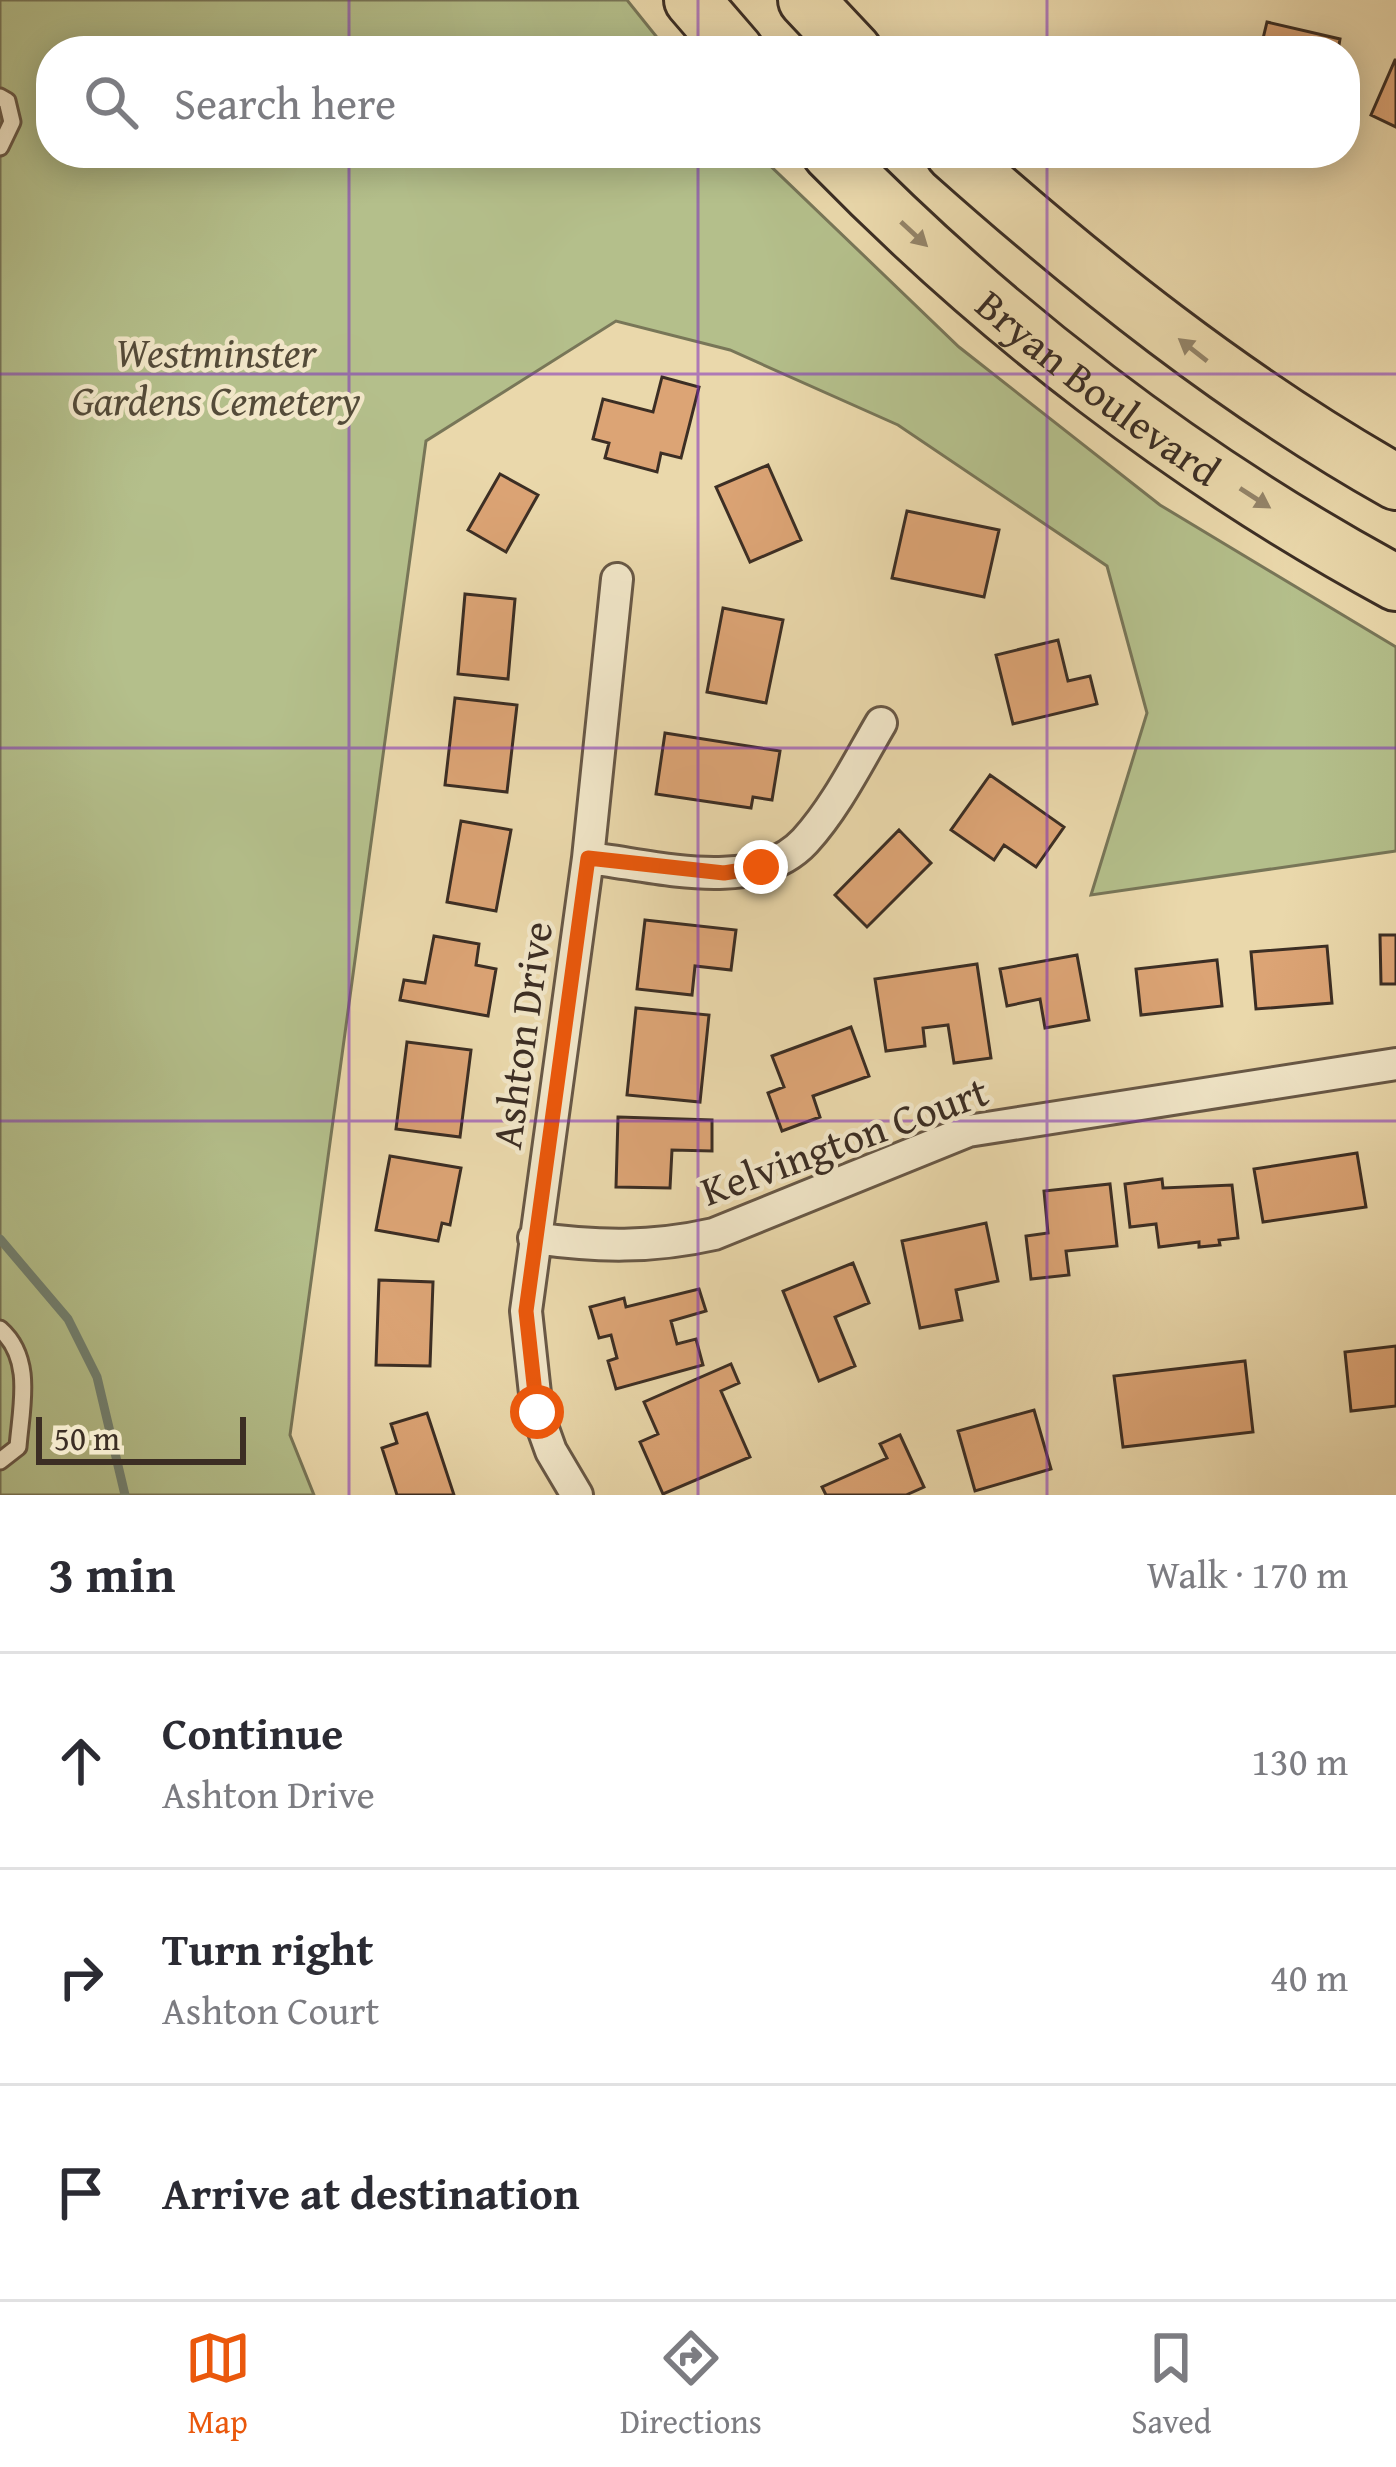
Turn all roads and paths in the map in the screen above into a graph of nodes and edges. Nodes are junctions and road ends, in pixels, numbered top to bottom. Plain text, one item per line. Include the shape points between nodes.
1 (692, 0) edge
2 (806, 0) edge
3 (723, 36) edge
4 (840, 36) edge
5 (0, 97) edge
6 (0, 147) edge
7 (846, 168) edge
8 (970, 168) edge
9 (1396, 482) edge
10 (617, 578) dead end
11 (1396, 583) edge
12 (881, 723) dead end
13 (588, 858) junction
14 (1396, 1064) edge
15 (534, 1238) junction
16 (0, 1329) edge
17 (0, 1460) edge
18 (577, 1495) edge

1 - 3 highway
2 - 4 highway
5 - 6 lane via 12,122
7 -> 11 highway, Bryan Boulevard via 1089,384
9 -> 8 highway, Bryan Boulevard via 1206,360
10 - 13 street, Ashton Drive
12 - 13 street via 802,845 761,867 724,873
13 - 15 street, Ashton Drive
14 - 15 street, Kelvington Court via 968,1131 677,1242
15 - 18 street, Ashton Drive via 526,1311 537,1412
16 - 17 lane via 13,1340 24,1378 18,1448

